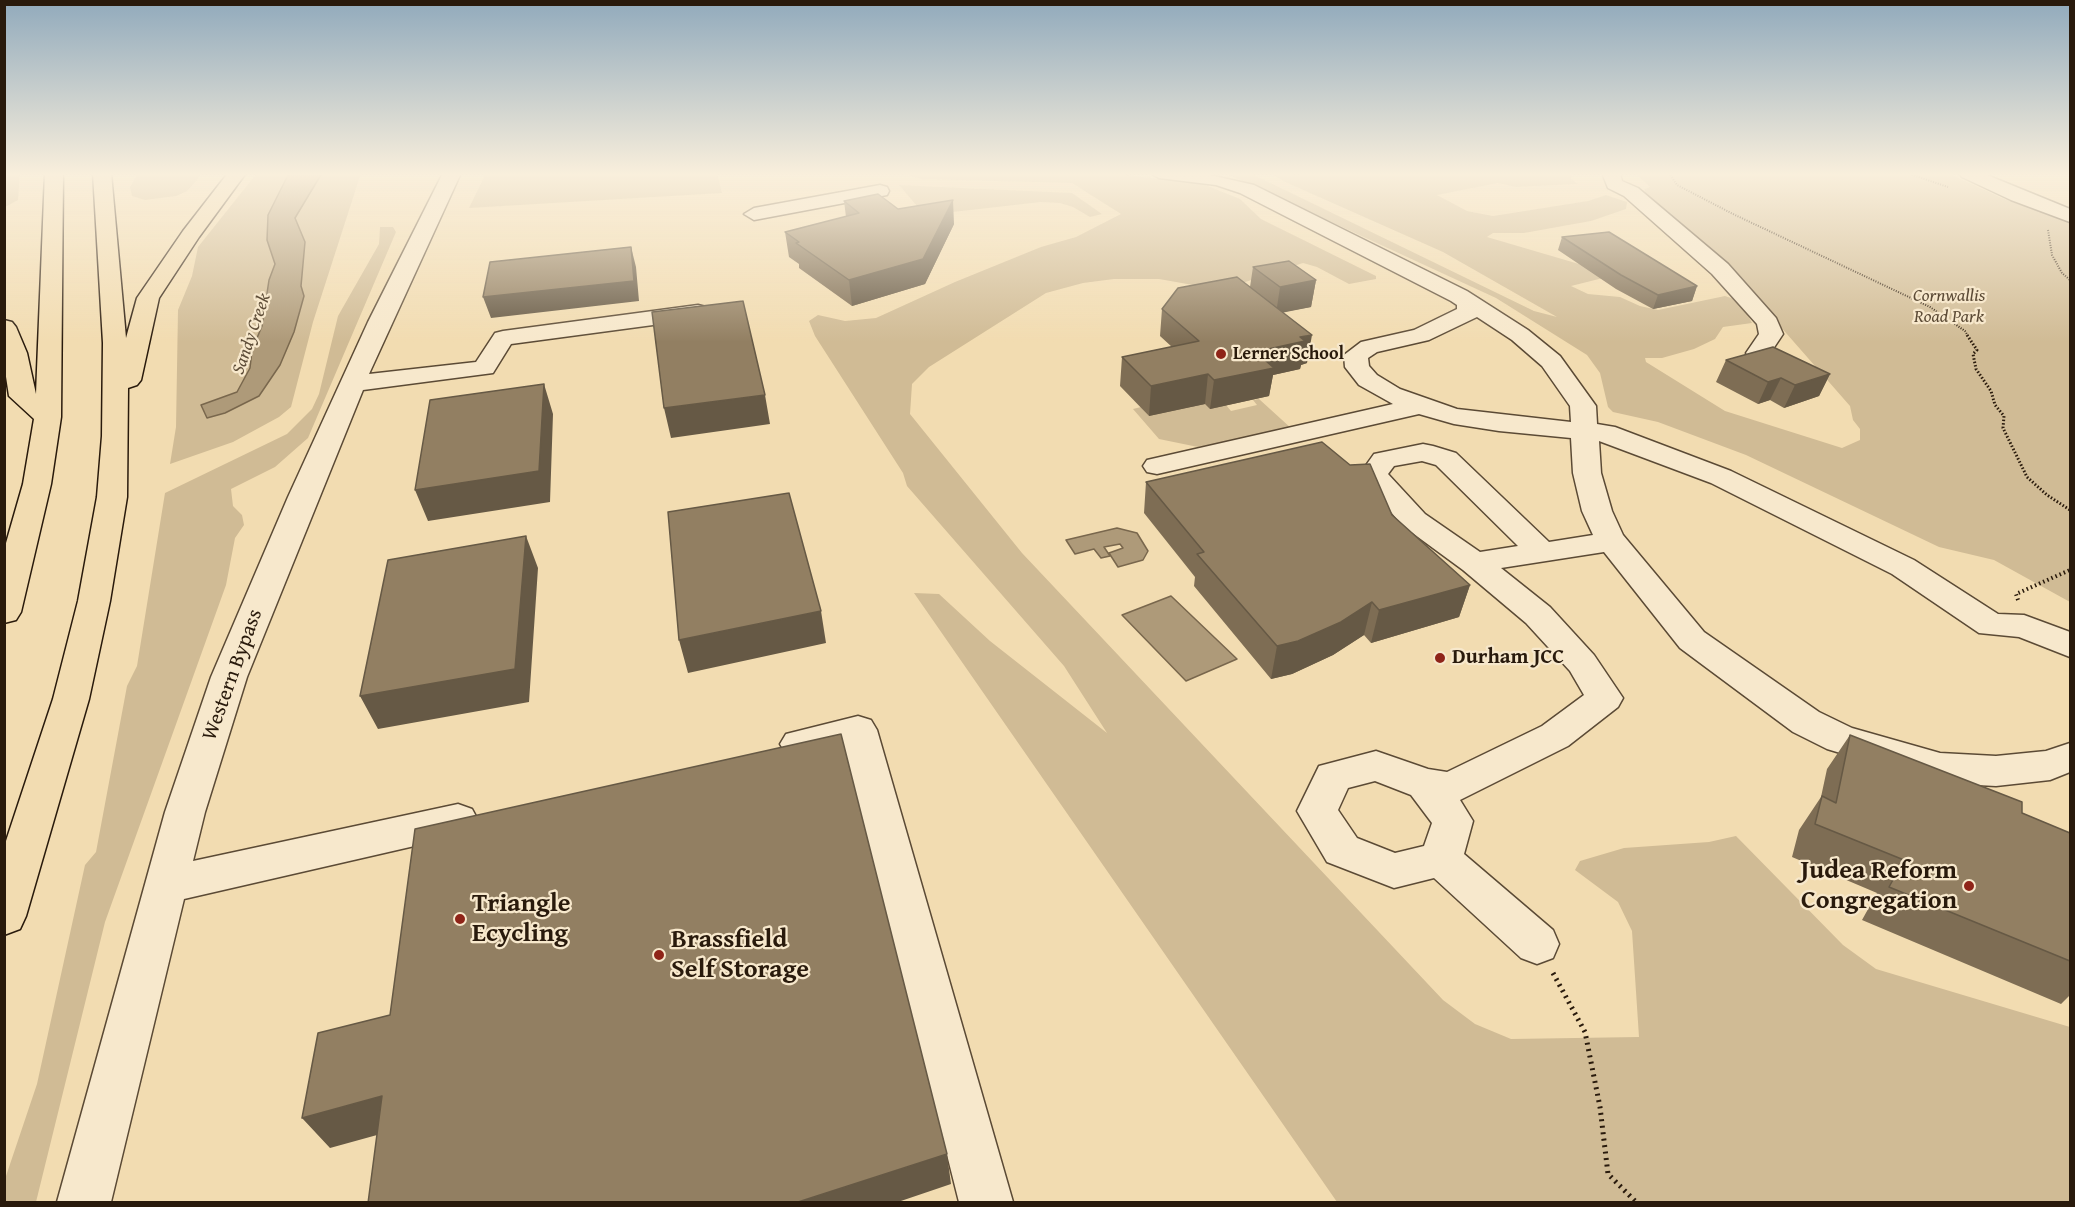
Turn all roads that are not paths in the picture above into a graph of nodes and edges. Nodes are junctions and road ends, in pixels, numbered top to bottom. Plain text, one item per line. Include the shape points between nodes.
1 (53, 229) edge
2 (106, 229) edge
3 (194, 229) edge
4 (426, 229) edge
5 (1326, 229) edge
6 (1674, 229) edge
7 (1468, 301) junction
8 (719, 309) edge
9 (4, 327) edge
10 (1758, 353) edge
11 (353, 384) junction
12 (1420, 406) junction
13 (48, 417) junction
14 (1584, 430) junction
15 (116, 436) junction
16 (1156, 466) dead end
17 (1612, 541) junction
18 (1542, 552) junction
19 (1474, 563) junction
20 (4, 612) edge
21 (2070, 645) edge
22 (766, 751) edge
23 (2070, 757) edge
24 (1425, 784) junction
25 (490, 813) edge
26 (1441, 859) junction
27 (167, 885) junction
28 (4, 916) edge
29 (1537, 944) road end
30 (84, 1203) edge
31 (986, 1203) edge

1 - 13 highway
2 - 15 highway via 115,343
3 - 15 highway via 148,298
4 - 11 street, Western Bypass
5 - 7 street
6 - 10 street via 1720,269 1768,323 1772,334
7 - 12 street via 1469,312 1456,320 1421,335 1369,347 1356,355 1357,367 1368,380
7 - 14 street via 1551,361 1583,406
8 - 11 street via 503,338 484,368
9 - 13 highway via 15,354 22,396
11 - 27 street, Western Bypass via 229,677
12 - 14 street via 1500,423
12 - 16 street
13 - 20 highway via 37,484
14 - 17 street via 1587,473 1597,511
14 - 21 street via 1605,433 1721,477 1903,567 1991,626 2025,626
15 - 28 highway via 112,497 72,699
17 - 18 street
17 - 23 street via 1692,640 1806,722 1840,739 1940,768 1996,771 2050,765
18 - 19 street
18 - 19 street via 1446,459 1423,452 1384,460 1373,475 1414,520
19 - 24 street via 1538,615 1582,663 1605,698 1555,736 1451,788
22 - 31 street via 858,730
24 - 26 street via 1453,821
24 - 26 street via 1376,766 1332,777 1317,811 1341,850 1394,871
25 - 27 street
26 - 29 street
27 - 30 street, Western Bypass

